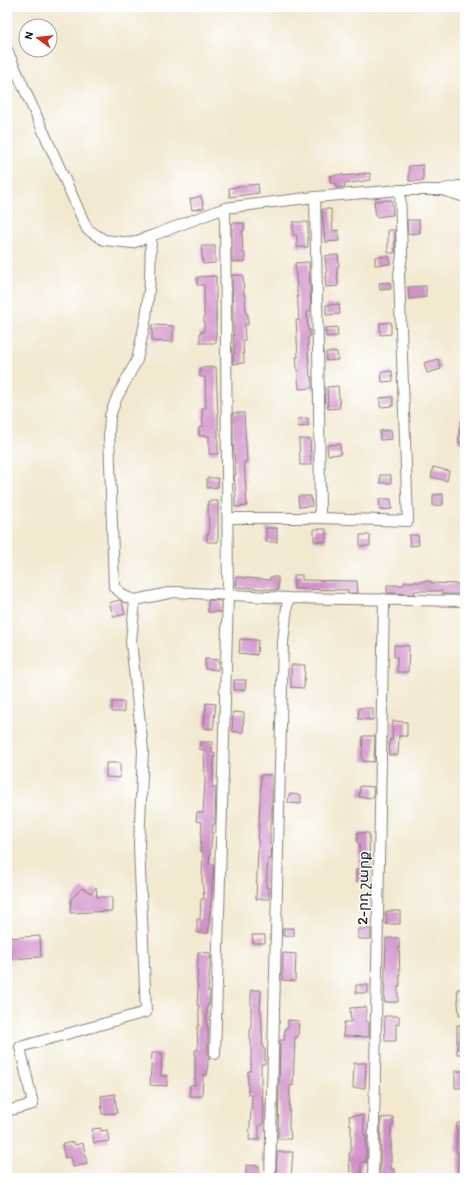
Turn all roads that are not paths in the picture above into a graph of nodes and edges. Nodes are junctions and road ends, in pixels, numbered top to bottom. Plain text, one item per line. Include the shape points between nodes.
1 (7, 50) edge
2 (465, 187) edge
3 (400, 190) junction
4 (442, 190) junction
5 (315, 196) junction
6 (465, 197) edge
7 (225, 208) junction
8 (151, 236) junction
9 (228, 518) junction
10 (320, 518) junction
11 (228, 595) junction
12 (288, 598) junction
13 (384, 599) junction
14 (136, 600) junction
15 (465, 601) edge
16 (215, 1054) dead end
17 (7, 1111) edge
18 (270, 1178) edge
19 (373, 1178) edge

1 - 8 street via 87,229 104,240 132,243
2 - 4 street
3 - 4 street
3 - 5 street
3 - 10 street via 402,255 398,275 408,521
4 - 6 street
5 - 7 street
5 - 10 street
7 - 8 street
7 - 9 street
8 - 14 street via 146,318 137,360 117,397 110,416 109,432 114,587 126,597
9 - 10 street
9 - 11 street
11 - 12 street
11 - 14 street via 174,592
11 - 16 street
12 - 13 street
12 - 18 street via 283,642
13 - 15 street
13 - 19 street, 2-րդ շարք
14 - 17 street via 131,642 143,750 139,847 146,1012 20,1047 33,1104

